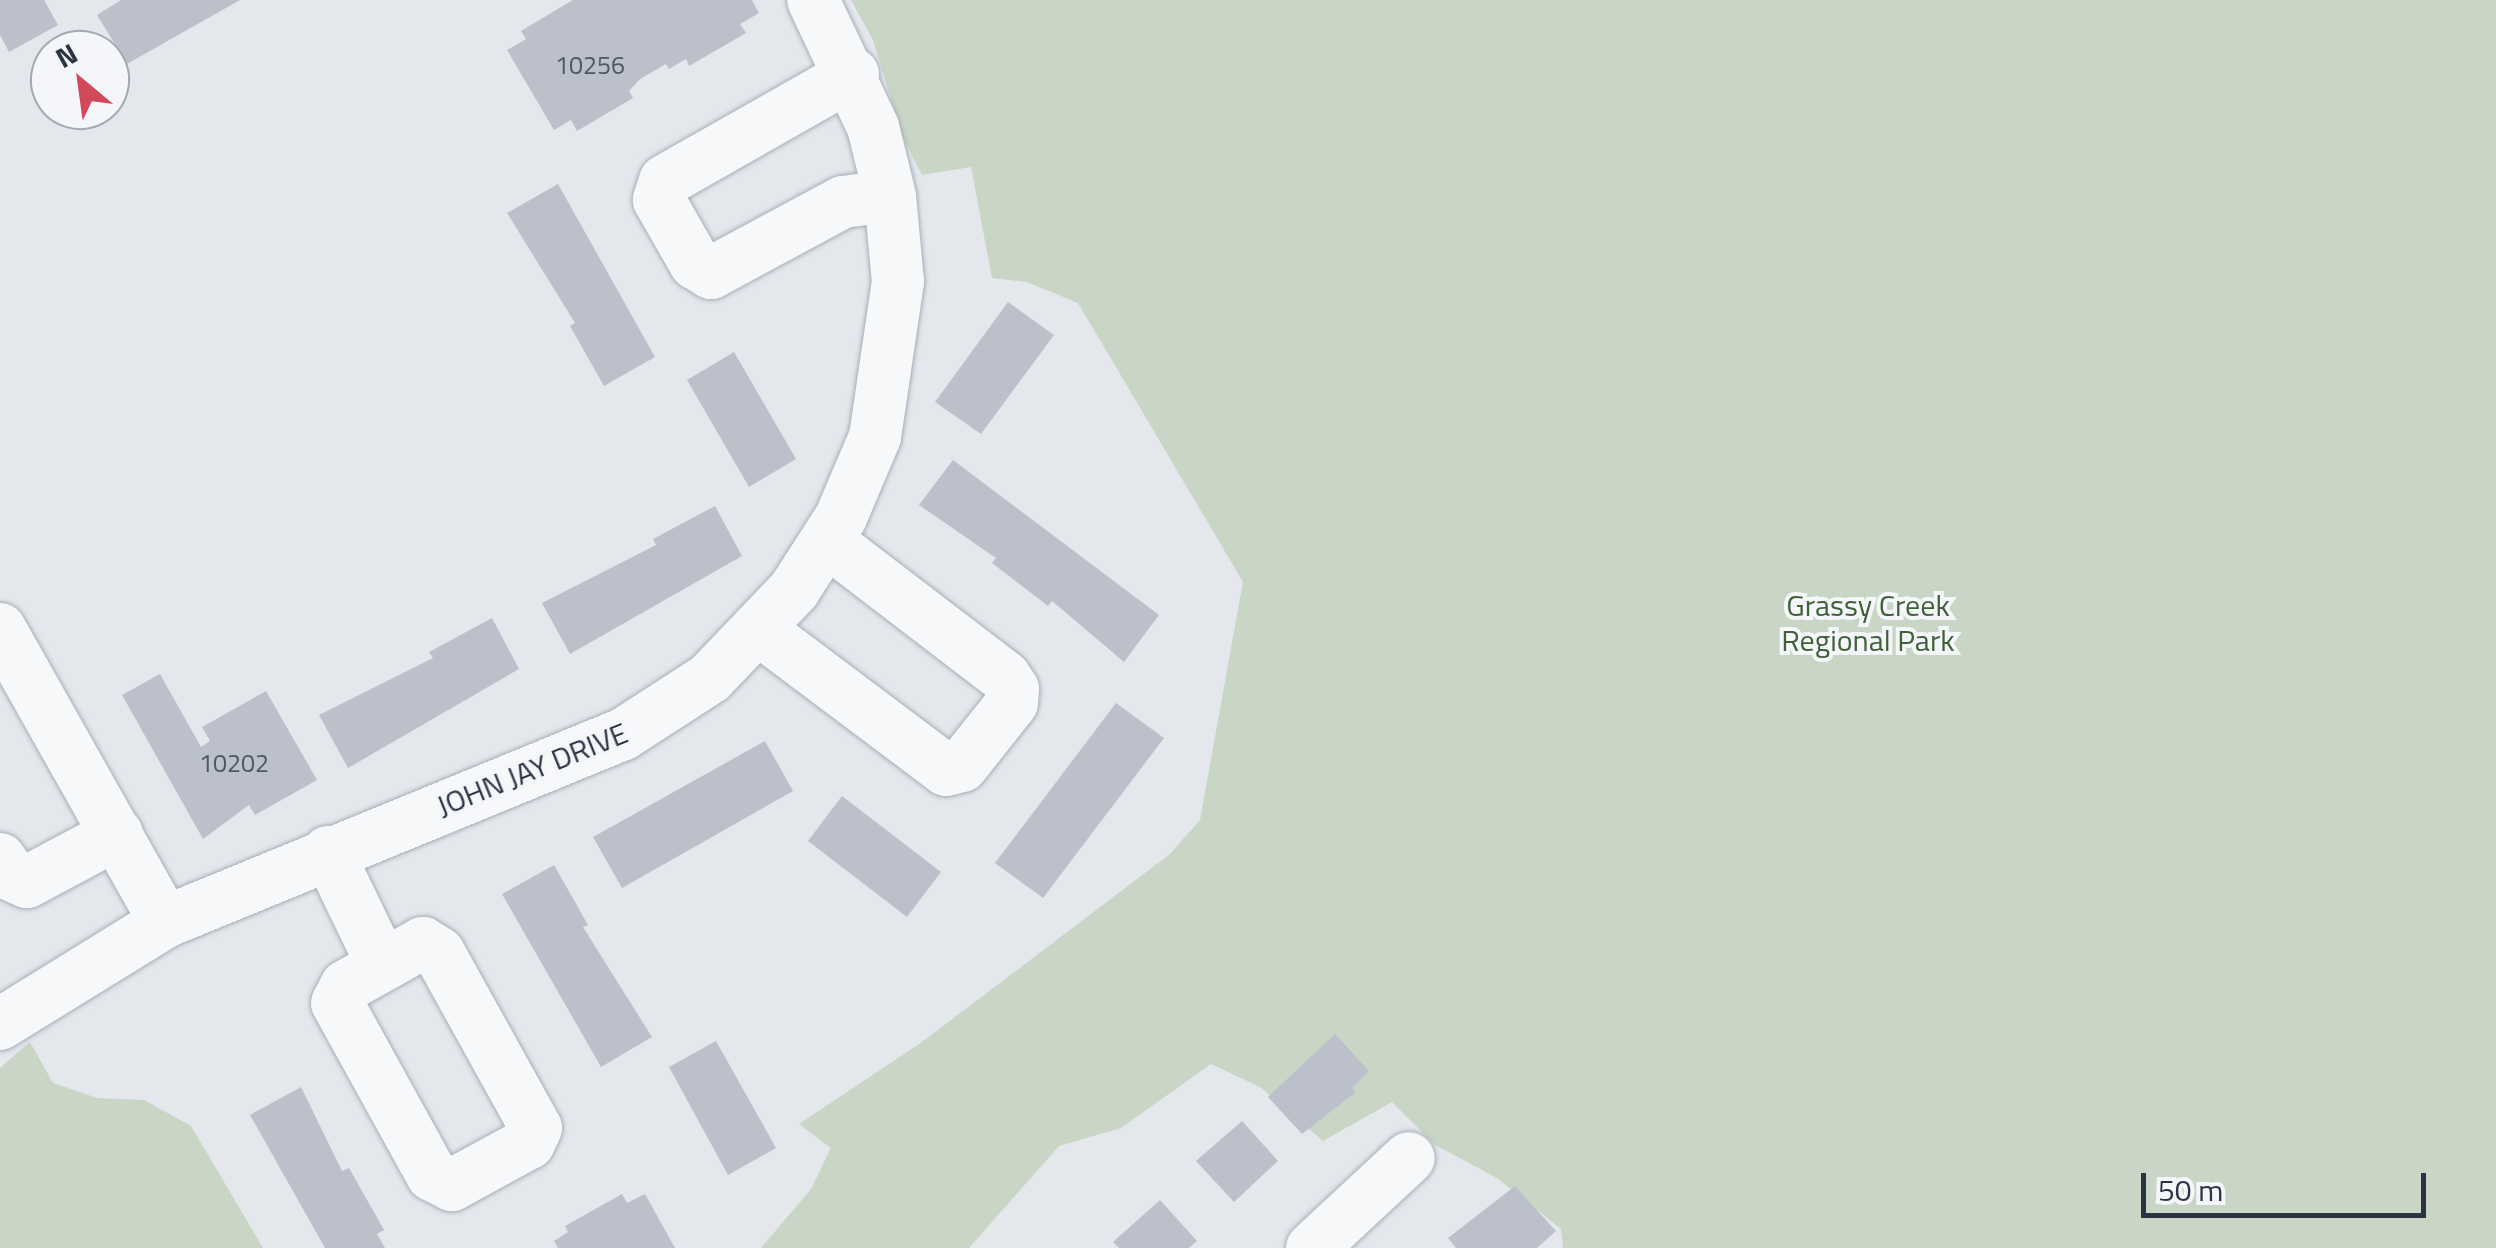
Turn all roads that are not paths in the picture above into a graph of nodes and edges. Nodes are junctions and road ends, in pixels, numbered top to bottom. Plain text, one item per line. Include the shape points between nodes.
1 (813, 0) edge
2 (853, 74) junction
3 (890, 196) junction
4 (827, 541) junction
5 (0, 629) edge
6 (761, 631) junction
7 (117, 834) junction
8 (328, 852) junction
9 (0, 859) edge
10 (166, 922) junction
11 (382, 964) dead end
12 (0, 1024) edge
13 (1409, 1158) dead end
14 (1312, 1248) edge

1 - 2 street, JOHN JAY DRIVE
2 - 3 street, JOHN JAY DRIVE
2 - 3 street via 665,180 659,200 695,264 712,273 843,202
3 - 4 street, JOHN JAY DRIVE via 898,282 884,403 856,486
4 - 6 street, JOHN JAY DRIVE
4 - 6 street via 1005,678 1014,690 1012,704 962,766 946,770
5 - 7 street
6 - 8 street, JOHN JAY DRIVE via 682,700 622,736
7 - 9 street via 27,882 11,875
7 - 10 street
8 - 10 street, JOHN JAY DRIVE
8 - 11 street
10 - 12 street, JOHN JAY DRIVE
13 - 14 street

